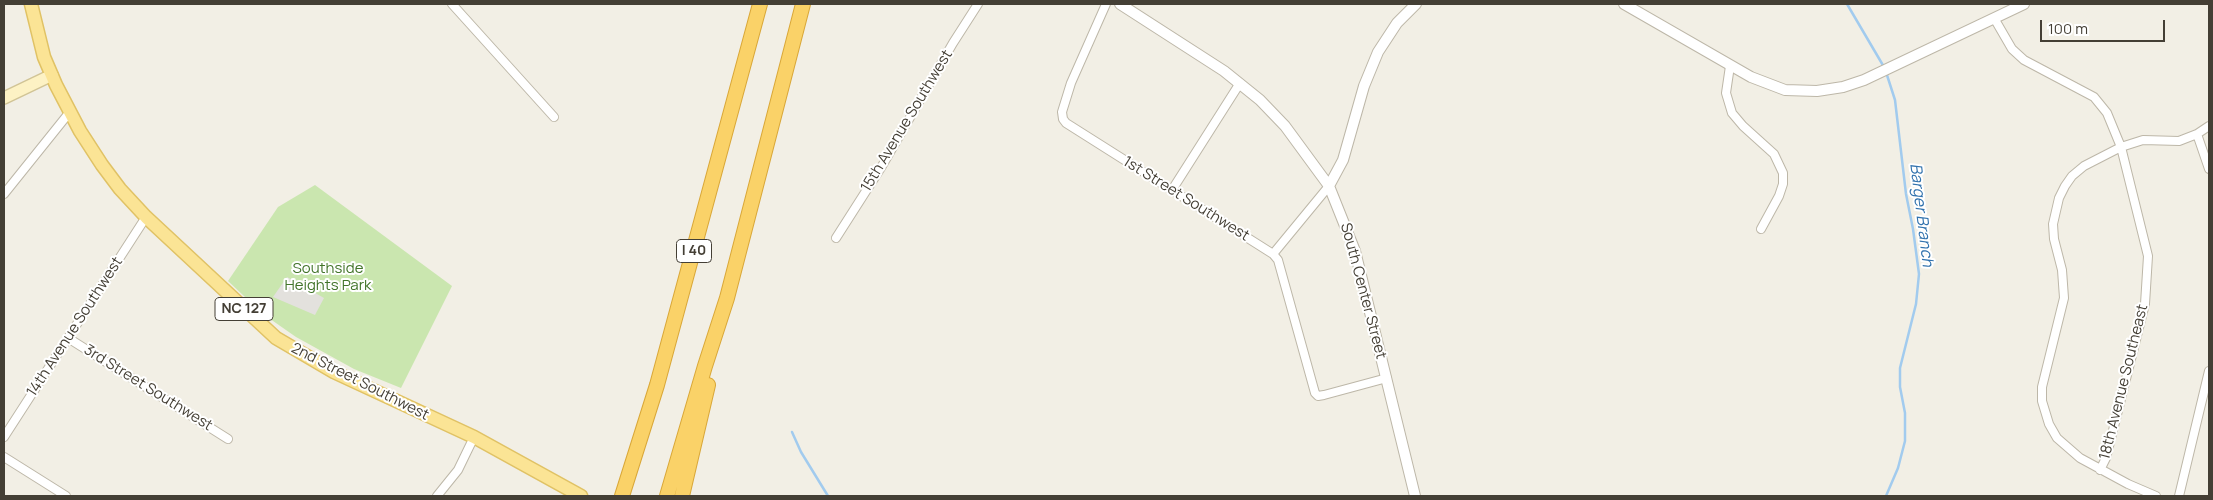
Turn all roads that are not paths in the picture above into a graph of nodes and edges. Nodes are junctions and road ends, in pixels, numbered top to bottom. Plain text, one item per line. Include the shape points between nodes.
1 (31, 4) edge
2 (452, 4) edge
3 (760, 4) edge
4 (803, 4) edge
5 (978, 4) edge
6 (1106, 4) edge
7 (1120, 4) edge
8 (1416, 4) edge
9 (1624, 4) edge
10 (2024, 4) edge
11 (1994, 18) junction
12 (1730, 66) junction
13 (52, 75) junction
14 (1240, 83) junction
15 (4, 98) edge
16 (69, 113) junction
17 (554, 117) dead end
18 (2209, 126) edge
19 (2197, 134) junction
20 (2121, 146) junction
21 (2209, 169) edge
22 (1329, 186) junction
23 (1172, 190) junction
24 (4, 194) edge
25 (146, 217) junction
26 (1761, 229) dead end
27 (836, 238) dead end
28 (1274, 254) junction
29 (716, 331) junction
30 (68, 338) junction
31 (2209, 371) edge
32 (1387, 378) junction
33 (4, 437) edge
34 (474, 437) junction
35 (228, 439) dead end
36 (4, 457) edge
37 (2100, 470) junction
38 (578, 494) edge
39 (623, 494) edge
40 (66, 496) edge
41 (436, 496) edge
42 (667, 496) edge
43 (682, 496) edge
44 (1415, 496) edge
45 (2156, 496) edge
46 (2179, 496) edge

1 - 13 main road, 2nd Street Southwest / NC 127 via 44,57
2 - 17 street
3 - 39 highway, I 40 via 656,386
4 - 29 highway
5 - 27 street, 15th Avenue Southwest
6 - 23 street, 1st Street Southwest via 1078,66 1062,112 1066,123
7 - 14 street, South Center Street
8 - 22 street via 1396,23 1378,52 1364,86 1343,160
9 - 12 street
10 - 11 street
11 - 12 street via 1864,80 1831,90 1785,90
11 - 20 street, 18th Avenue Southeast via 2012,49 2024,60 2094,97 2113,123
12 - 26 street via 1726,93 1732,113 1774,154 1782,173 1779,196
13 - 15 main road
13 - 16 main road, 2nd Street Southwest / NC 127
14 - 22 street, South Center Street via 1285,126
14 - 23 street
16 - 24 street
16 - 25 main road, 2nd Street Southwest / NC 127 via 102,165
18 - 19 street
19 - 20 street via 2179,140 2143,140
19 - 21 street
20 - 37 street, 18th Avenue Southeast via 2148,256 2145,304 2106,458
20 - 37 street via 2072,176 2059,198 2053,224 2064,298 2042,387 2042,401 2049,424 2058,438 2080,458
22 - 28 street
22 - 32 street, South Center Street via 1355,250
23 - 28 street, 1st Street Southwest
25 - 30 street, 14th Avenue Southwest
25 - 34 main road, 2nd Street Southwest / NC 127 via 276,338 334,372
28 - 32 street via 1315,394 1324,395
29 - 42 highway
29 - 43 highway via 705,401
30 - 33 street, 14th Avenue Southwest
30 - 35 street, 3rd Street Southwest
31 - 46 street
32 - 44 street, South Center Street
34 - 38 main road, 2nd Street Southwest / NC 127
34 - 41 street via 458,470
36 - 40 street
37 - 45 street

